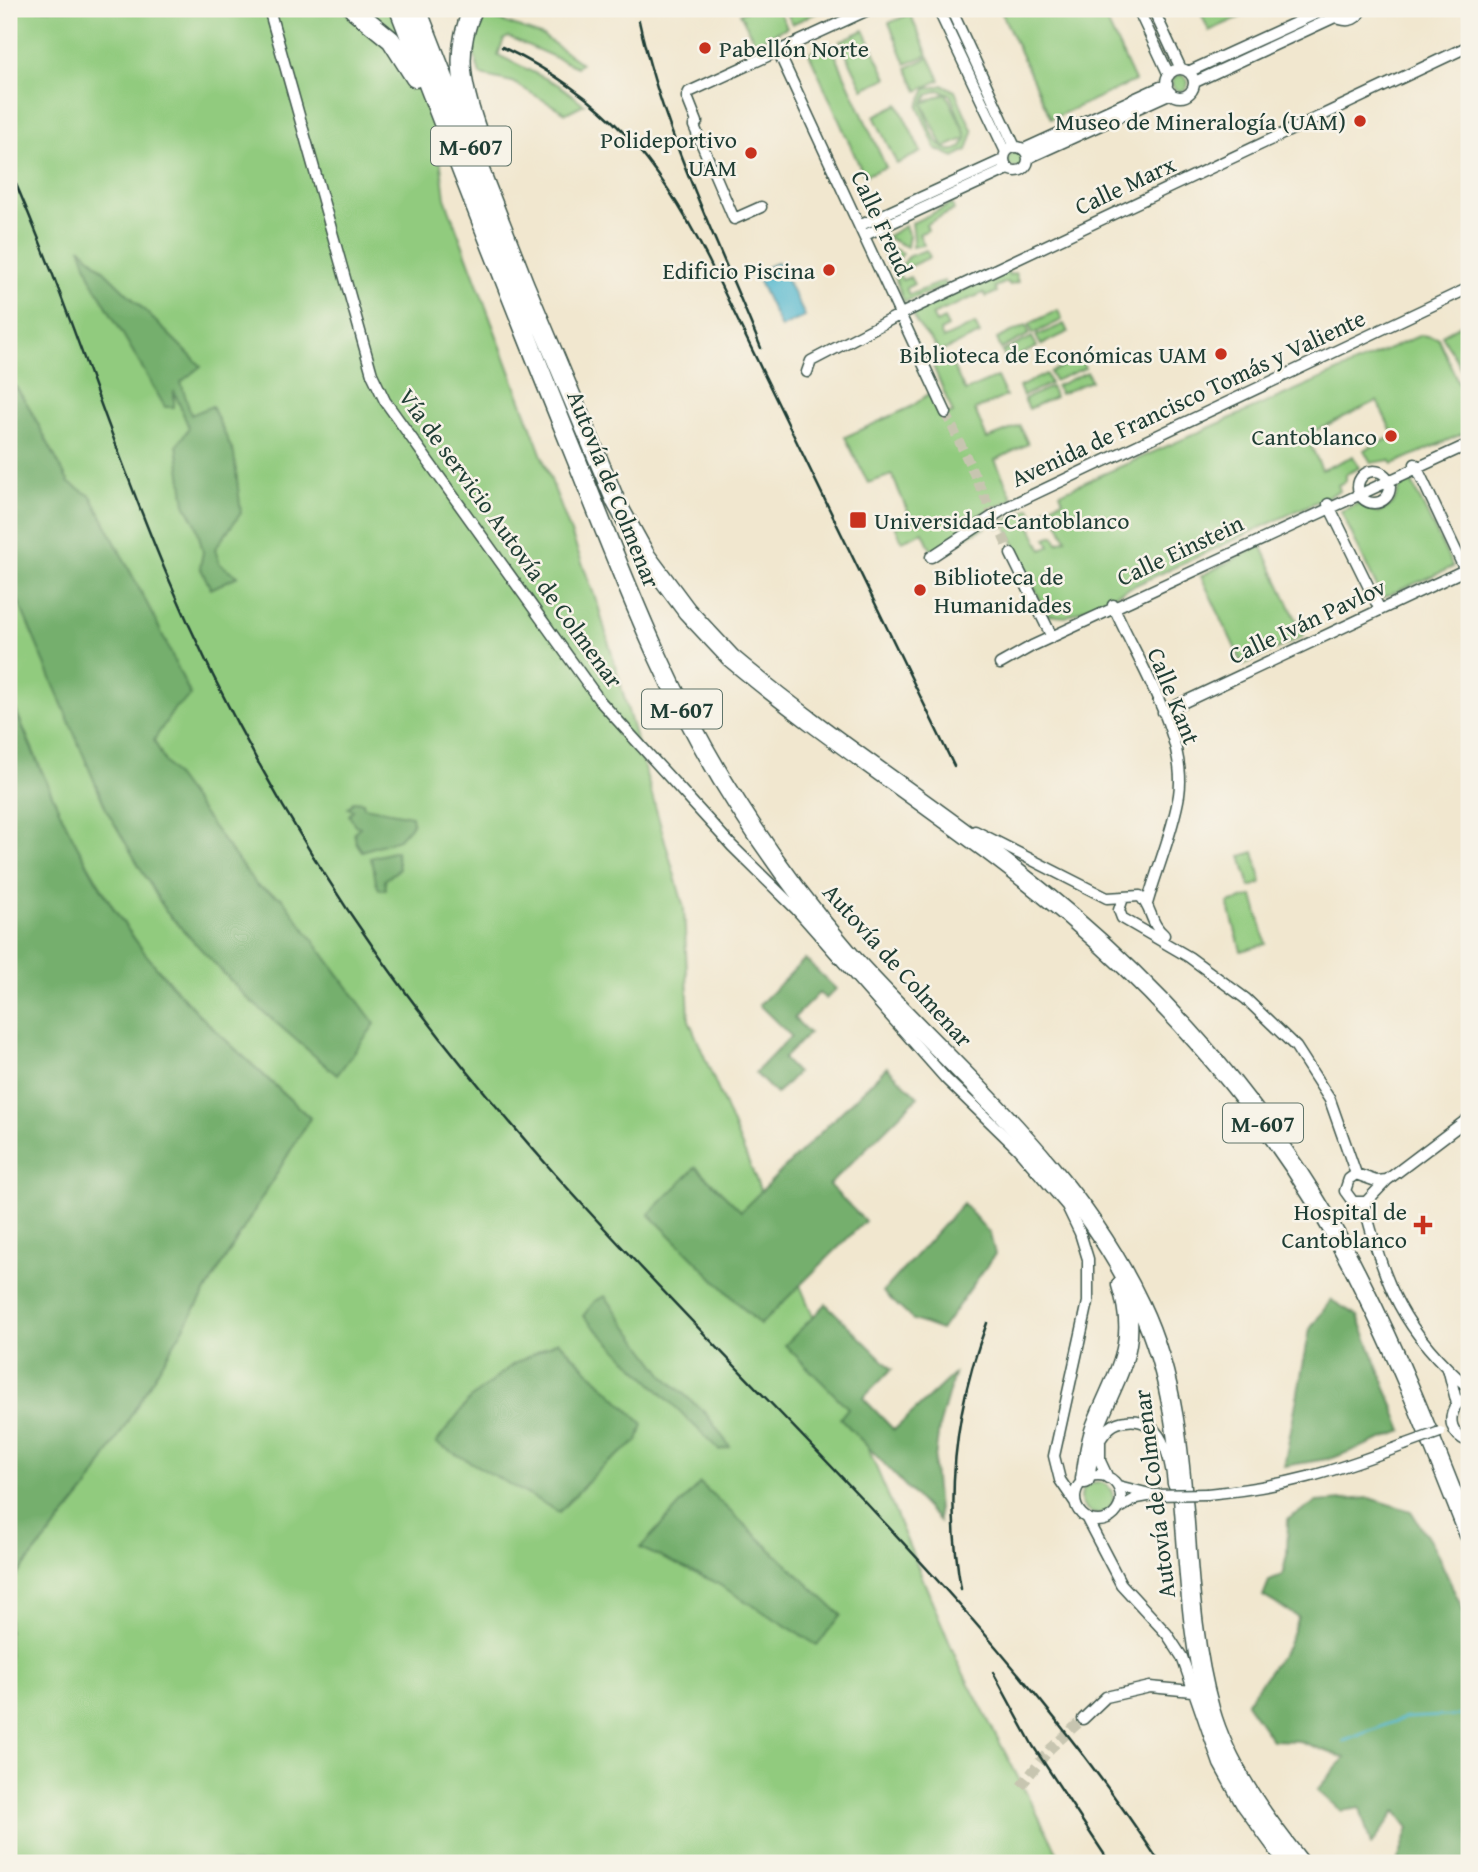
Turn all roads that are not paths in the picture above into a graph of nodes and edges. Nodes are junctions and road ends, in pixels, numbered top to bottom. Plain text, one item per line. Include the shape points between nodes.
1 (269, 9) edge
2 (353, 9) edge
3 (398, 9) edge
4 (417, 9) edge
5 (473, 9) edge
6 (870, 9) edge
7 (938, 9) edge
8 (951, 9) edge
9 (1138, 9) edge
10 (1153, 9) edge
11 (1326, 9) edge
12 (1361, 9) edge
13 (1335, 13) edge
14 (1469, 46) edge
15 (778, 51) junction
16 (1185, 70) junction
17 (1195, 82) junction
18 (1169, 84) junction
19 (1014, 156) junction
20 (761, 207) dead end
21 (863, 230) junction
22 (498, 265) junction
23 (524, 283) junction
24 (1469, 288) edge
25 (901, 314) junction
26 (807, 372) dead end
27 (946, 413) tunnel mouth
28 (1469, 442) edge
29 (1417, 466) junction
30 (1388, 479) junction
31 (1359, 493) junction
32 (1329, 506) junction
33 (1011, 554) tunnel mouth
34 (931, 557) dead end
35 (1467, 569) edge
36 (1114, 607) junction
37 (1380, 610) junction
38 (1051, 635) junction
39 (1000, 664) dead end
40 (1163, 712) junction
41 (928, 807) junction
42 (1153, 881) junction
43 (1135, 894) junction
44 (1123, 898) junction
45 (1147, 907) junction
46 (1134, 923) junction
47 (1185, 954) junction
48 (1469, 1118) edge
49 (1356, 1174) junction
50 (1372, 1180) junction
51 (1387, 1180) junction
52 (1373, 1195) junction
53 (1364, 1203) junction
54 (1082, 1207) junction
55 (1444, 1362) junction
56 (1469, 1388) edge
57 (1469, 1396) edge
58 (1457, 1404) junction
59 (1451, 1420) junction
60 (1440, 1432) junction
61 (1456, 1433) junction
62 (1469, 1442) edge
63 (1108, 1478) junction
64 (1085, 1479) junction
65 (1118, 1486) junction
66 (1153, 1495) junction
67 (1075, 1502) junction
68 (1118, 1509) junction
69 (1087, 1519) junction
70 (1185, 1531) junction
71 (1469, 1535) edge
72 (1192, 1691) junction
73 (1083, 1719) tunnel mouth
74 (1284, 1863) edge
75 (1300, 1863) edge

1 - 67 street, Vía de servicio Autovía de Colmenar via 372,374 385,401 600,701 1066,1206 1080,1233 1089,1280 1055,1456 1060,1480
2 - 22 highway via 384,32 407,62 467,208
3 - 22 highway, Autovía de Colmenar / M-607
4 - 23 highway, Autovía de Colmenar / M-607
5 - 23 highway via 461,43 461,67 472,114 517,242
6 - 15 street
7 - 19 street
8 - 19 street
9 - 18 street
10 - 16 street
11 - 16 street
12 - 13 street via 1354,19 1345,20
13 - 17 street
14 - 25 street, Calle Marx
15 - 20 street via 689,92 687,97 697,122 694,126 734,219
15 - 21 street, Calle Freud
16 - 17 street
16 - 18 street
17 - 18 street via 1184,96
18 - 19 street
19 - 21 street
21 - 25 street, Calle Freud
22 - 54 highway, Autovía de Colmenar / M-607 via 661,667 737,804 851,956 1016,1130
23 - 41 highway, Autovía de Colmenar / M-607 via 615,502 646,556 687,611 758,680
24 - 34 street, Avenida de Francisco Tomás y Valiente via 1007,507
25 - 26 street, Calle Marx via 811,361
25 - 27 street, Calle Freud
28 - 29 street, Calle Einstein
29 - 30 street, Calle Einstein
29 - 35 street
30 - 31 street, Calle Einstein
30 - 31 street, Calle Einstein via 1374,471 1365,473
31 - 32 street, Calle Einstein
32 - 36 street, Calle Einstein
32 - 37 street
33 - 38 street
35 - 37 street, Calle Iván Pavlov
36 - 38 street, Calle Einstein
36 - 40 street, Calle Kant
37 - 40 street, Calle Iván Pavlov
38 - 39 street, Calle Einstein
40 - 42 street, Calle Kant via 1176,750 1179,795
41 - 44 street via 1107,898
41 - 71 highway, Autovía de Colmenar / M-607 via 1068,914 1146,986 1262,1121 1315,1200 1359,1278 1398,1360
42 - 43 street
42 - 45 street, Calle Kant
43 - 44 street
43 - 45 street
44 - 46 street via 1120,914
45 - 46 street via 1143,919
45 - 47 street via 1156,929
46 - 47 street
47 - 49 street via 1246,999 1296,1047 1330,1100
48 - 51 street
49 - 50 street
49 - 53 street via 1345,1191 1353,1202
50 - 51 street
50 - 52 street
51 - 52 street
52 - 53 street
53 - 55 street via 1379,1263 1399,1311
54 - 64 highway via 1121,1286 1128,1307 1129,1337 1122,1371 1089,1448
54 - 70 highway, Autovía de Colmenar / M-607 via 1143,1310 1162,1366 1177,1437
55 - 56 street
55 - 58 street via 1453,1377
57 - 58 street
58 - 59 street
59 - 60 street
59 - 61 street
60 - 61 street
60 - 66 street, bridge via 1266,1489
61 - 62 street
63 - 64 street
63 - 65 street
63 - 70 street via 1098,1454 1104,1434 1121,1421 1147,1425 1158,1435 1171,1462 1175,1503
64 - 67 street
65 - 66 street
65 - 68 street
66 - 68 street
67 - 69 street
68 - 69 street via 1106,1520
69 - 72 street via 1121,1584 1182,1657
70 - 75 highway, Autovía de Colmenar / M-607 via 1197,1646 1211,1711 1232,1762
72 - 73 street via 1150,1687 1106,1696
72 - 74 street via 1241,1804

